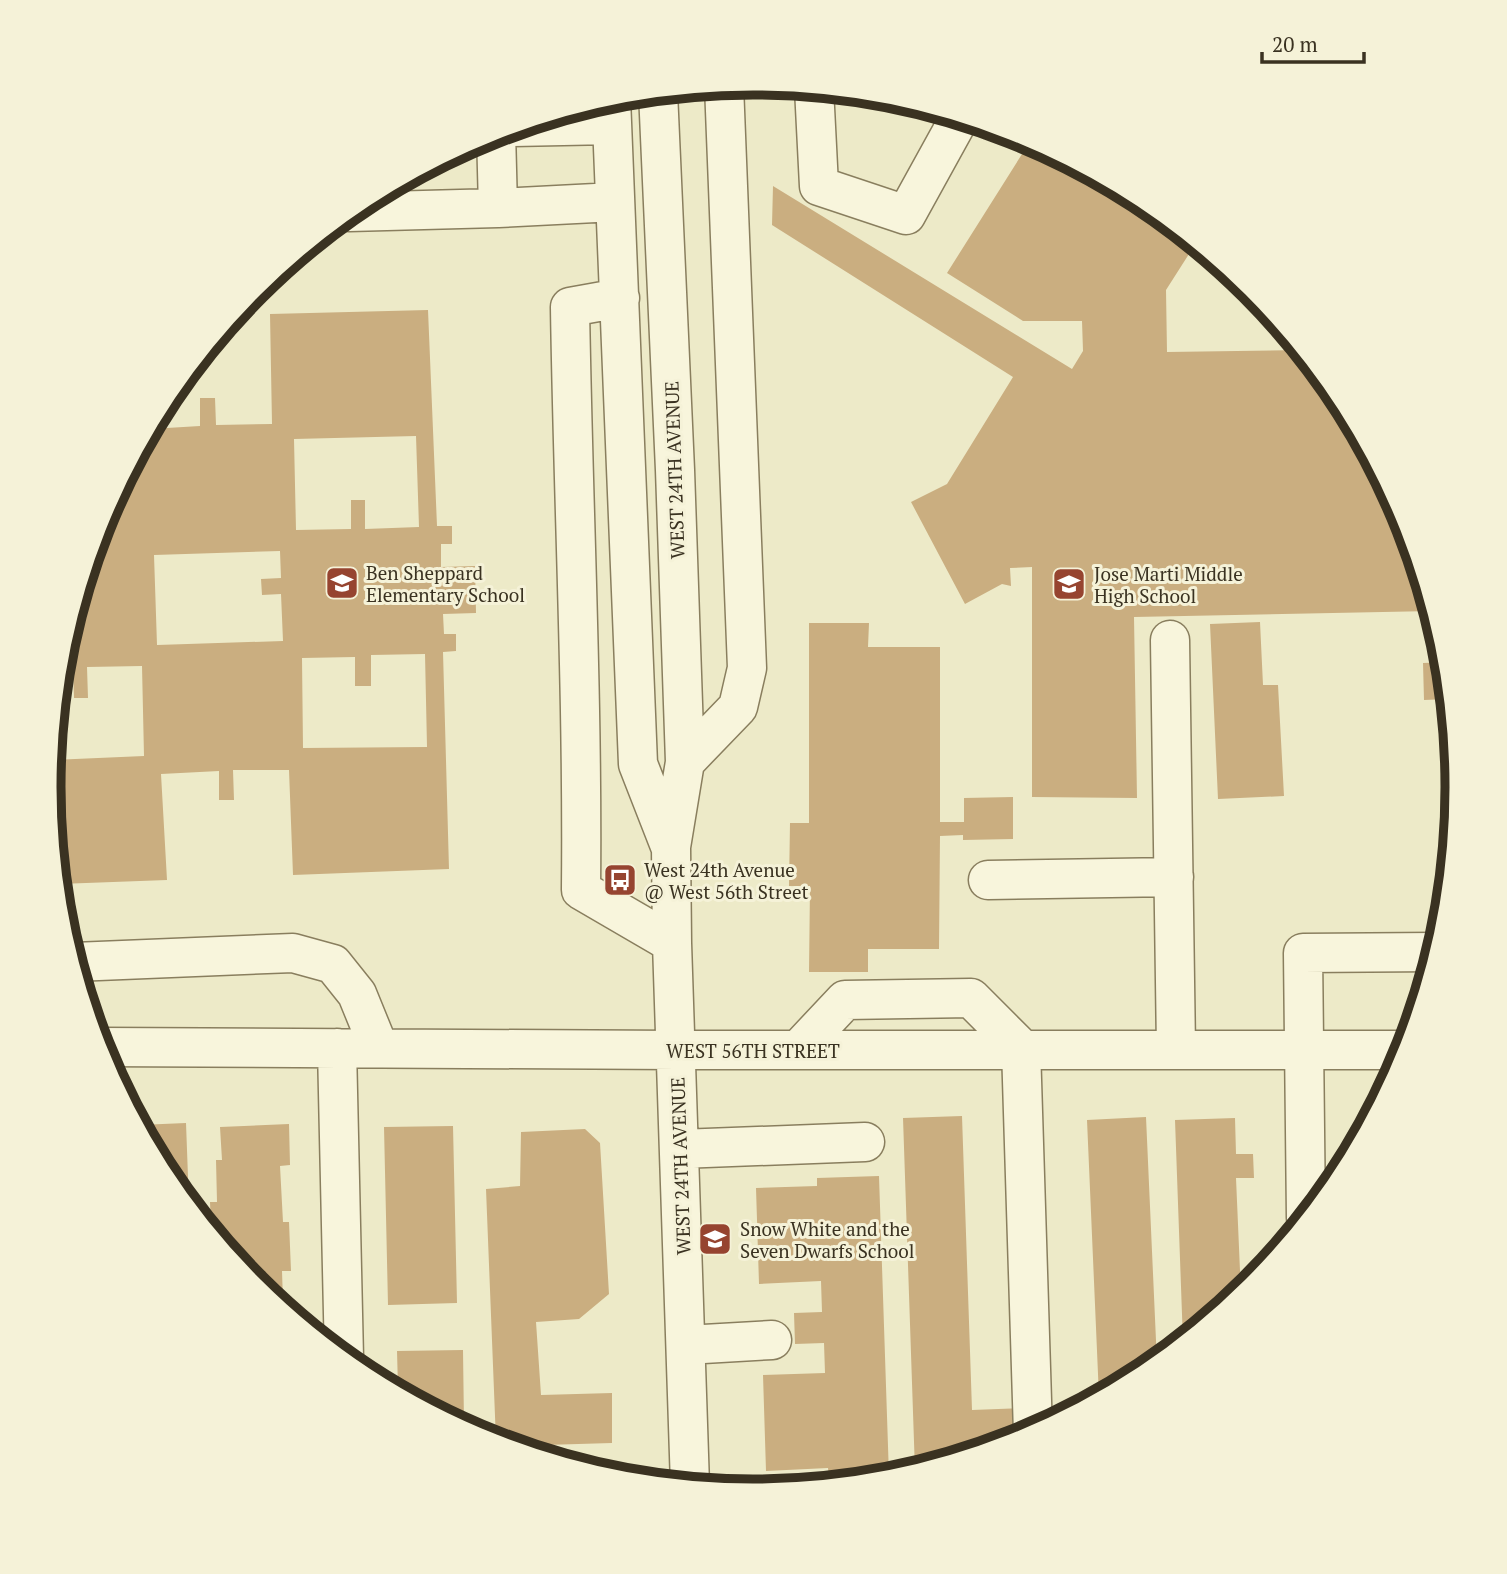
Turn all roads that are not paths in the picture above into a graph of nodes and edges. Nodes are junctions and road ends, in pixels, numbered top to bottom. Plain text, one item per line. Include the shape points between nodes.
1 (724, 96) edge
2 (814, 98) edge
3 (658, 102) edge
4 (612, 111) edge
5 (587, 115) edge
6 (956, 125) edge
7 (496, 144) edge
8 (615, 202) junction
9 (498, 208) junction
10 (368, 211) edge
11 (620, 298) junction
12 (1170, 640) dead end
13 (685, 762) junction
14 (671, 848) junction
15 (1174, 877) junction
16 (988, 880) dead end
17 (672, 943) junction
18 (1425, 952) edge
19 (84, 962) edge
20 (112, 1047) edge
21 (337, 1048) junction
22 (379, 1048) junction
23 (1021, 1048) junction
24 (798, 1049) junction
25 (1176, 1049) junction
26 (677, 1050) junction
27 (1304, 1050) junction
28 (1394, 1050) edge
29 (865, 1142) dead end
30 (680, 1149) junction
31 (1306, 1204) edge
32 (772, 1340) dead end
33 (344, 1345) edge
34 (686, 1345) junction
35 (1033, 1420) edge
36 (690, 1476) edge

1 - 13 street via 747,668 738,707
2 - 6 street via 819,186 906,215
3 - 13 street, WEST 24TH AVENUE
4 - 5 street
4 - 8 street, WEST 24TH AVENUE
7 - 9 street
8 - 9 street
8 - 11 street, WEST 24TH AVENUE
9 - 10 street
11 - 14 street, WEST 24TH AVENUE via 638,764
11 - 17 street via 570,307 581,890
12 - 15 street
13 - 14 street, WEST 24TH AVENUE
14 - 17 street, WEST 24TH AVENUE
15 - 16 street
15 - 25 street
17 - 26 street, WEST 24TH AVENUE
18 - 27 street via 1303,953
19 - 22 street via 293,953 333,964 357,994
20 - 21 street, WEST 56TH STREET
21 - 22 street, WEST 56TH STREET
21 - 33 street
22 - 26 street, WEST 56TH STREET
23 - 24 street, WEST 56TH STREET
23 - 24 street via 971,998 845,1000
23 - 25 street, WEST 56TH STREET
23 - 35 street
24 - 26 street, WEST 56TH STREET
25 - 27 street, WEST 56TH STREET
26 - 30 street, WEST 24TH AVENUE
27 - 28 street, WEST 56TH STREET
27 - 31 street
29 - 30 street
30 - 34 street, WEST 24TH AVENUE
32 - 34 street
34 - 36 street, WEST 24TH AVENUE

